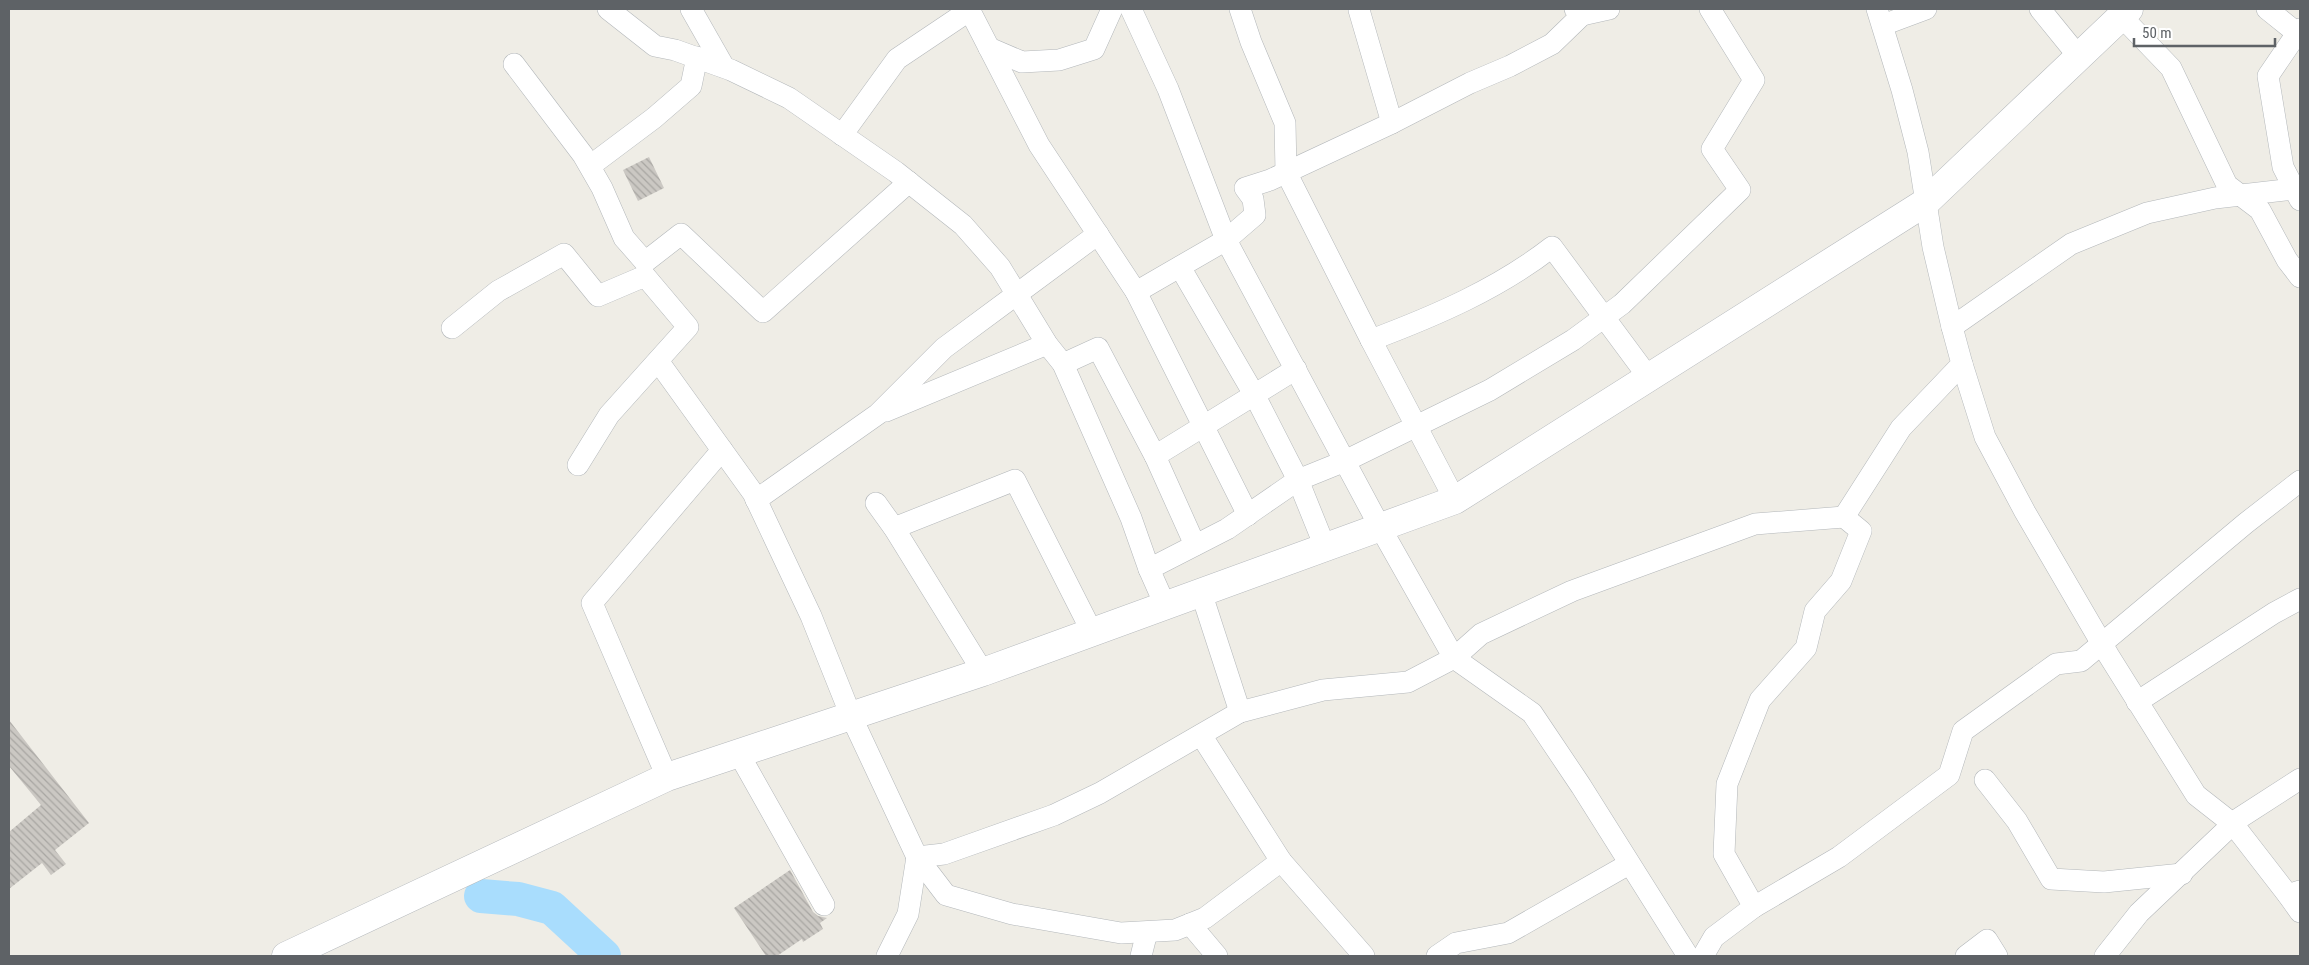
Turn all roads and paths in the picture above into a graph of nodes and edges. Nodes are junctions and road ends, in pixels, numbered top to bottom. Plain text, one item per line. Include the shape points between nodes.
1 (608, 9) edge
2 (691, 9) edge
3 (1112, 9) edge
4 (1131, 9) edge
5 (1240, 9) edge
6 (1360, 9) edge
7 (1608, 9) edge
8 (1710, 9) edge
9 (1926, 9) edge
10 (2040, 9) edge
11 (2267, 9) edge
12 (969, 10) edge
13 (1578, 12) edge
14 (2125, 12) edge
15 (1880, 17) edge
16 (2299, 31) edge
17 (989, 48) junction
18 (697, 57) junction
19 (2079, 57) junction
20 (514, 64) dead end
21 (724, 67) junction
22 (1392, 124) junction
23 (842, 135) junction
24 (590, 166) junction
25 (1286, 172) junction
26 (909, 182) junction
27 (2240, 195) junction
28 (2297, 195) edge
29 (1926, 202) junction
30 (1098, 234) junction
31 (1226, 240) junction
32 (1180, 267) junction
33 (2300, 277) edge
34 (1016, 292) junction
35 (1136, 292) junction
36 (1604, 317) junction
37 (1952, 327) junction
38 (452, 328) dead end
39 (1371, 340) junction
40 (1048, 344) junction
41 (658, 362) junction
42 (1063, 364) junction
43 (1962, 364) junction
44 (1296, 369) junction
45 (1649, 378) junction
46 (1255, 396) junction
47 (878, 414) junction
48 (1415, 425) junction
49 (1202, 427) junction
50 (722, 450) junction
51 (1155, 456) junction
52 (1345, 461) junction
53 (578, 465) dead end
54 (1298, 480) junction
55 (2300, 481) edge
56 (756, 500) junction
57 (1454, 500) junction
58 (876, 503) dead end
59 (1248, 515) junction
60 (1844, 517) junction
61 (1380, 527) junction
62 (894, 528) junction
63 (1195, 545) junction
64 (1325, 547) junction
65 (1149, 569) junction
66 (1200, 592) junction
67 (2300, 599) edge
68 (1165, 605) junction
69 (1092, 632) junction
70 (2101, 643) junction
71 (1454, 658) junction
72 (983, 672) junction
73 (2137, 702) junction
74 (1240, 712) junction
75 (851, 716) junction
76 (1201, 735) junction
77 (739, 754) junction
78 (667, 777) junction
79 (2300, 779) edge
80 (1985, 780) dead end
81 (2233, 824) junction
82 (917, 857) junction
83 (1281, 862) junction
84 (1629, 864) junction
85 (2182, 874) junction
86 (2294, 893) edge
87 (824, 905) dead end
88 (1754, 907) junction
89 (2300, 912) edge
90 (1190, 924) junction
91 (1147, 932) junction
92 (286, 956) edge
93 (887, 956) edge
94 (1141, 956) edge
95 (1217, 956) edge
96 (1364, 956) edge
97 (1437, 956) edge
98 (1688, 956) edge
99 (1703, 956) edge
100 (1966, 956) edge
101 (1997, 956) edge
102 (2105, 956) edge

1 - 18 street via 655,46
2 - 21 street
3 - 17 street via 1094,49 1059,60 1022,62
4 - 31 street via 1168,89
5 - 25 street via 1285,123
6 - 22 street
7 - 13 street
8 - 36 street via 1754,80 1712,149 1740,190 1622,304
9 - 15 street
10 - 19 street
11 - 16 street
12 - 17 street
12 - 23 street via 898,59
13 - 22 street via 1552,44
14 - 19 street
14 - 27 street via 2171,68 2227,185
15 - 29 street via 1918,152
16 - 28 street via 2268,76 2284,167
17 - 30 street via 1039,145
18 - 21 street
18 - 24 street via 691,86
19 - 29 street
20 - 24 street
21 - 23 street via 789,98
22 - 25 street
23 - 26 street
24 - 26 street via 624,238 645,262 681,234 763,312
25 - 31 street via 1245,188 1253,200 1255,215
25 - 39 street
26 - 34 street via 963,225 1000,267
27 - 28 street
27 - 33 street via 2260,210
27 - 37 street via 2147,213 2071,244
29 - 37 street
29 - 45 street
30 - 34 street
30 - 35 street
31 - 32 street
31 - 44 street
32 - 35 street
32 - 46 street
34 - 40 street
34 - 47 street via 944,348
35 - 49 street
36 - 39 street via 1552,247 1522,270 1459,304
36 - 45 street
36 - 48 street via 1573,340 1490,390
37 - 43 street
38 - 41 street via 498,291 564,254 598,296 645,276 688,327
39 - 48 street
40 - 42 street
40 - 47 street
41 - 50 street
41 - 53 street via 609,415
42 - 51 street via 1098,348
42 - 65 street via 1131,518
43 - 60 street via 1901,428
43 - 70 street via 1986,437
44 - 46 street
44 - 52 street
45 - 57 street
46 - 49 street
46 - 54 street
47 - 56 street
48 - 52 street
48 - 57 street
49 - 51 street
49 - 59 street
50 - 56 street
50 - 78 street via 592,603
51 - 63 street
52 - 54 street
52 - 61 street
54 - 59 street
54 - 64 street
55 - 70 street
56 - 75 street via 811,616
57 - 61 street
58 - 62 street
59 - 63 street
60 - 71 street via 1755,524 1572,591 1481,634
60 - 88 street via 1861,531 1841,581 1815,611 1806,648 1760,700 1727,784 1724,854
61 - 64 street
61 - 71 street
62 - 69 street via 1015,480
62 - 72 street
63 - 65 street
64 - 66 street
65 - 68 street
66 - 68 street
66 - 74 street
67 - 73 street
68 - 69 street
69 - 72 street
70 - 73 street
70 - 88 street via 2081,661 2056,664 1963,731 1950,775 1839,857
71 - 74 street via 1408,682 1323,690
71 - 84 street via 1532,713 1582,786
72 - 75 street
73 - 81 street via 2196,795
74 - 76 street
75 - 77 street
75 - 82 street
76 - 82 street via 1100,793 1054,815 944,854
76 - 83 street
77 - 78 street
77 - 87 street
78 - 92 street
79 - 81 street
80 - 85 street via 2017,821 2051,879 2104,882
81 - 85 street
81 - 86 street
82 - 91 street via 946,895 1012,914 1121,933
82 - 93 street via 908,914
83 - 90 street via 1205,918
83 - 96 street
84 - 97 street via 1508,933 1456,943
84 - 98 street
85 - 102 street via 2139,913
86 - 89 street
88 - 99 street via 1714,937
90 - 91 street via 1175,930
90 - 95 street
91 - 94 street
100 - 101 street via 1987,940

